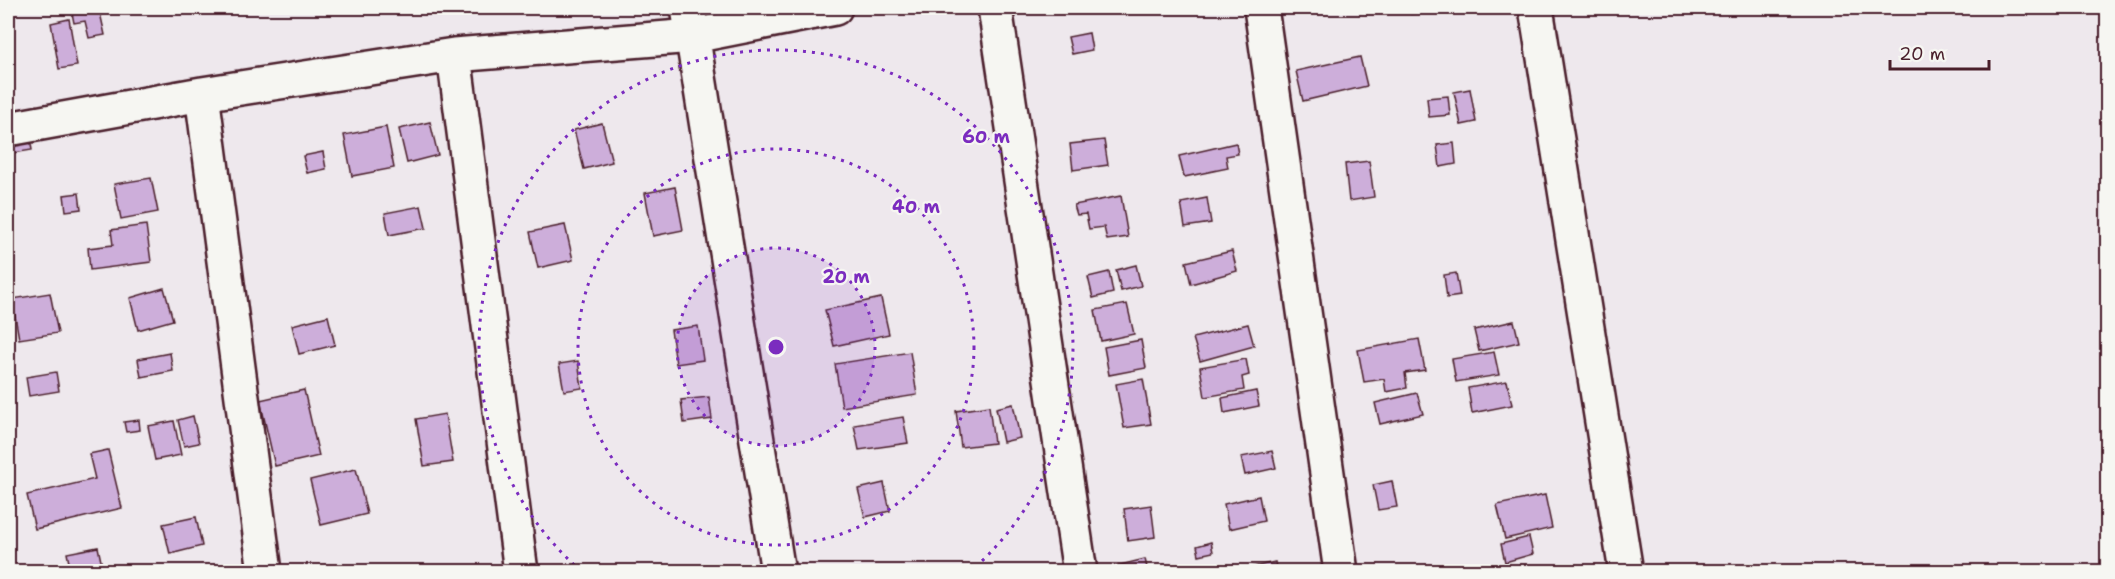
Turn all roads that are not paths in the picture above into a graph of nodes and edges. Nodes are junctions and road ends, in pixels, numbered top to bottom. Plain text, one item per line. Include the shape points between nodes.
1 (835, 8) edge
2 (995, 8) edge
3 (1261, 8) edge
4 (1536, 8) edge
5 (691, 22) edge
6 (454, 55) junction
7 (202, 94) junction
8 (8, 129) edge
9 (265, 572) edge
10 (521, 572) edge
11 (778, 572) edge
12 (1080, 572) edge
13 (1341, 572) edge
14 (1626, 572) edge

1 - 5 street
2 - 12 street
3 - 13 street
4 - 14 street
5 - 6 street
5 - 11 street
6 - 7 street
6 - 10 street
7 - 8 street
7 - 9 street

